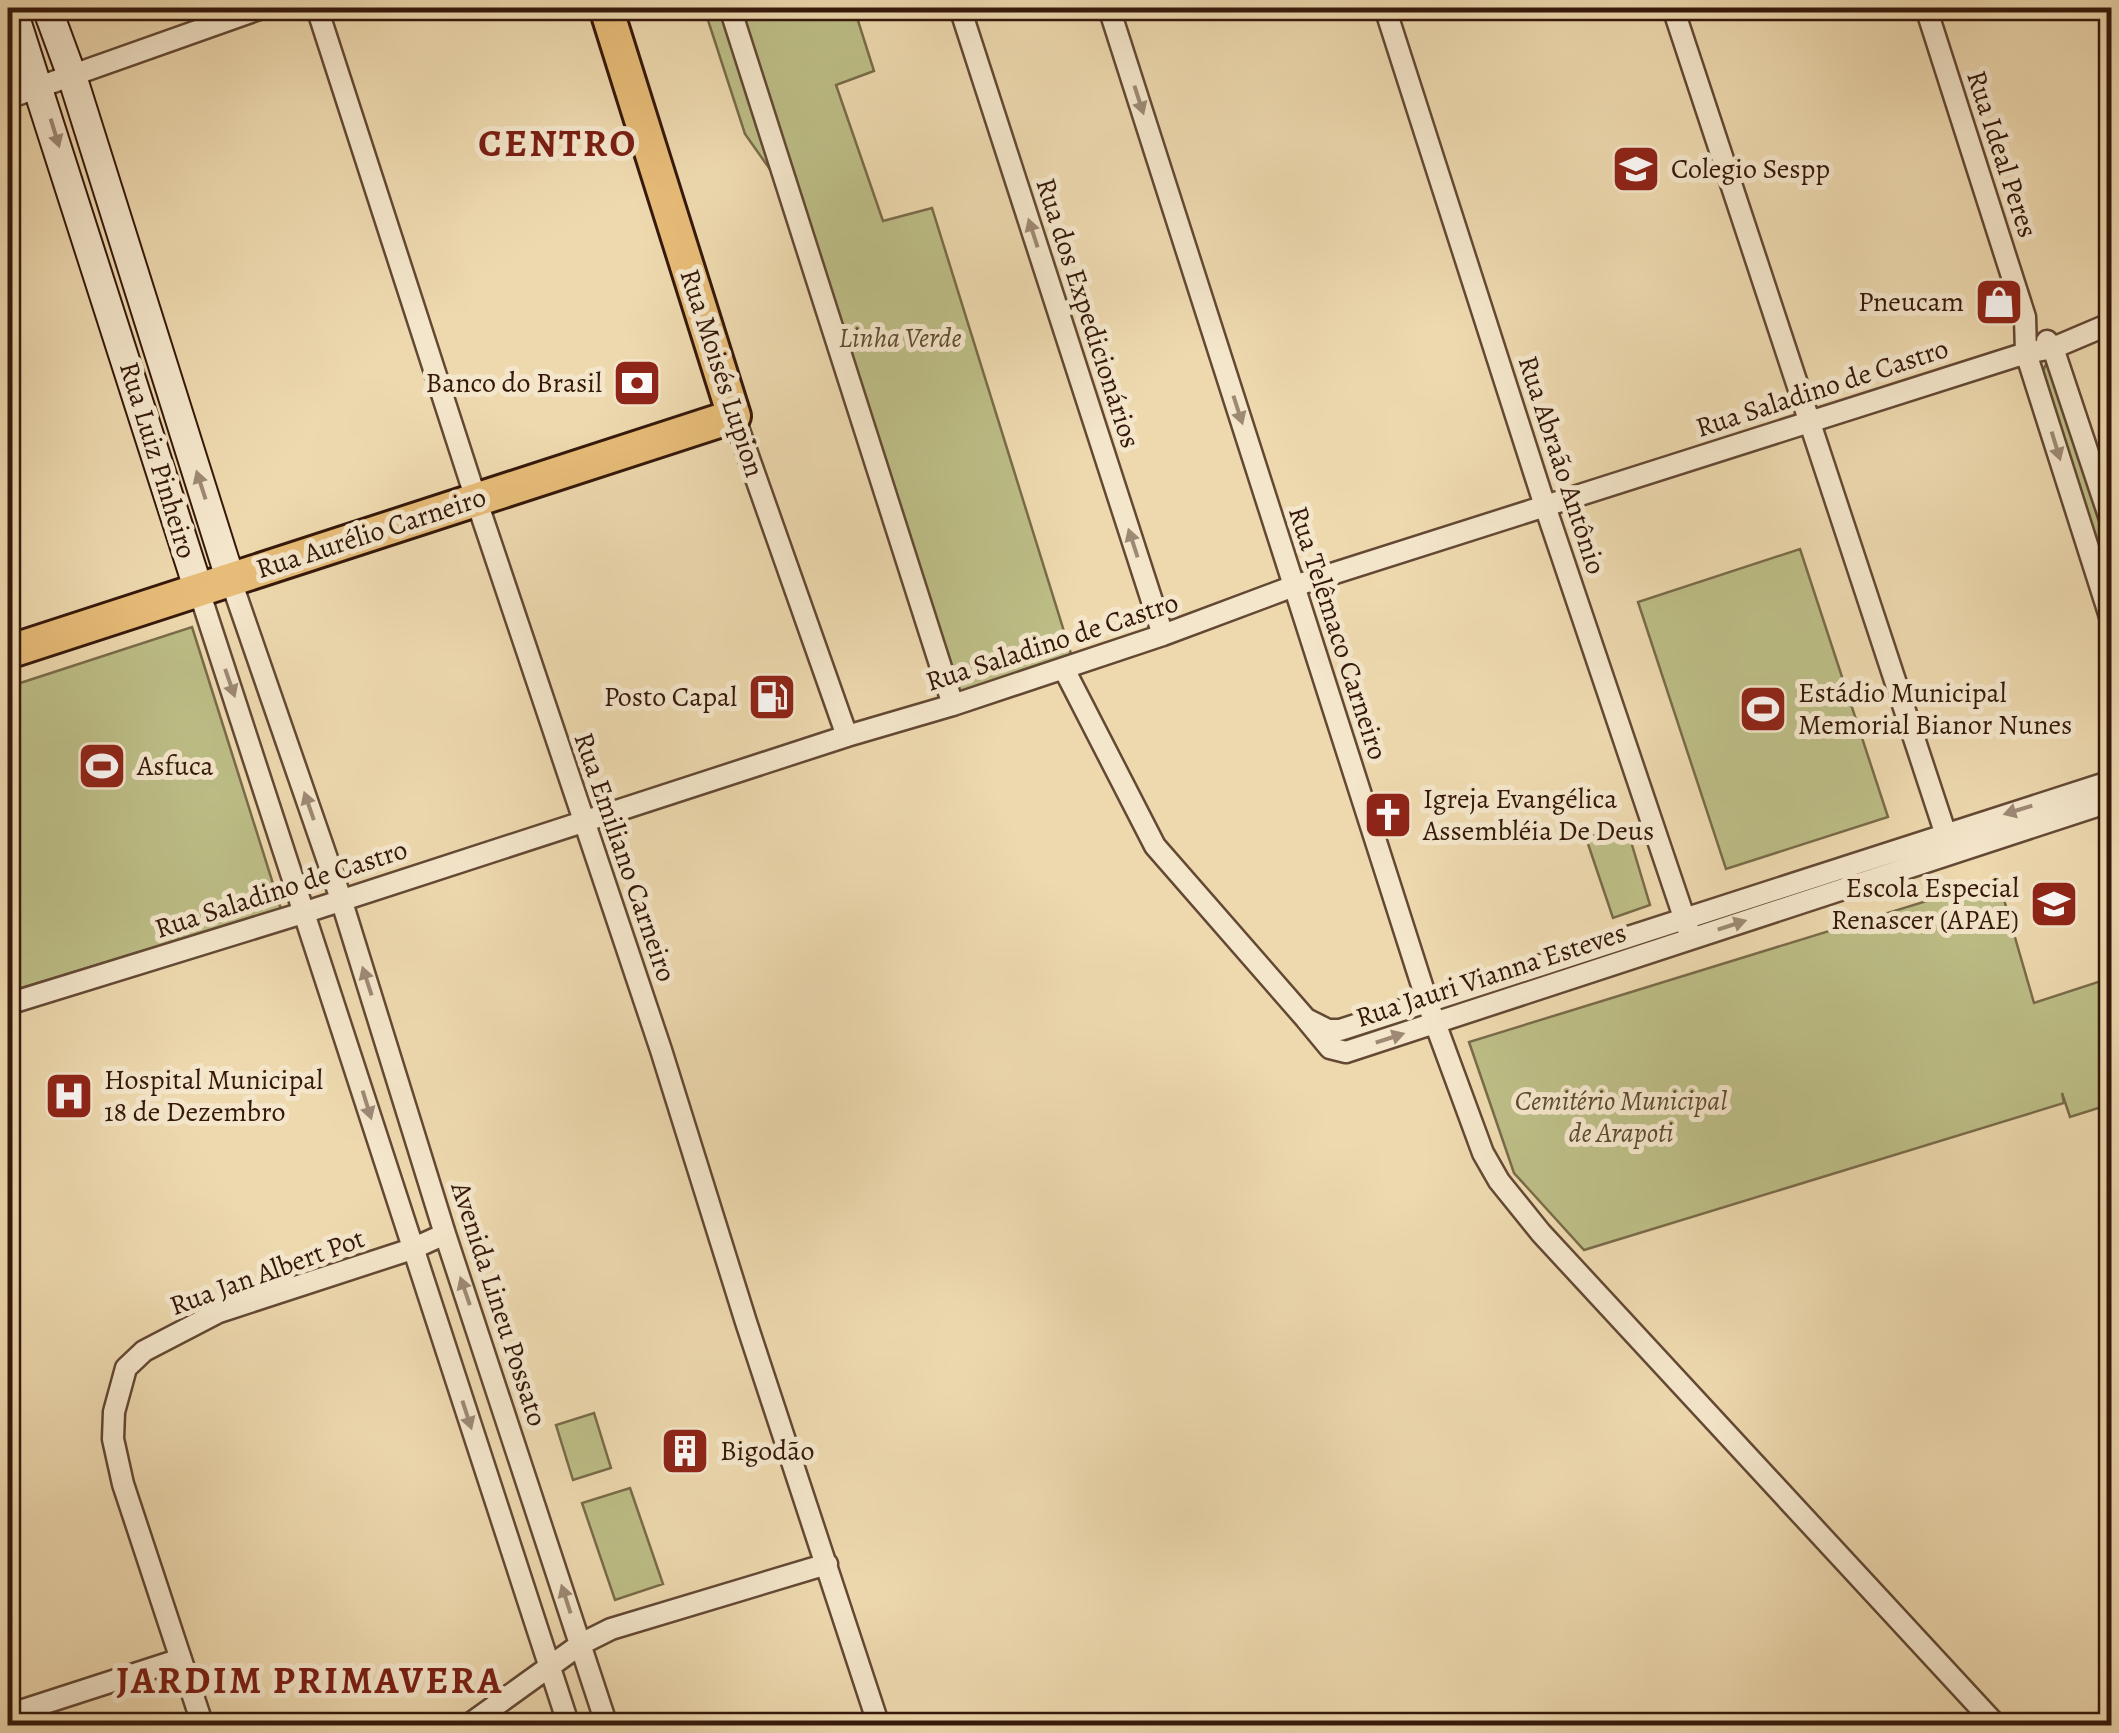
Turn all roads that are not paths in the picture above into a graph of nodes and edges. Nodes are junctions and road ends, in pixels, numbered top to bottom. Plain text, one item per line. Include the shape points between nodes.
1 (12, 8) edge
2 (47, 8) edge
3 (262, 8) edge
4 (318, 8) edge
5 (606, 8) edge
6 (730, 8) edge
7 (960, 8) edge
8 (1109, 8) edge
9 (1384, 8) edge
10 (1673, 8) edge
11 (1926, 8) edge
12 (72, 76) junction
13 (40, 88) junction
14 (8, 98) edge
15 (2025, 317) junction
16 (2112, 324) edge
17 (2053, 348) junction
18 (2026, 353) junction
19 (734, 416) junction
20 (1807, 421) junction
21 (476, 499) junction
22 (1545, 506) junction
23 (2112, 525) edge
24 (230, 578) junction
25 (1294, 586) junction
26 (199, 591) junction
27 (2112, 624) edge
28 (1163, 635) junction
29 (8, 652) edge
30 (1064, 668) junction
31 (953, 705) junction
32 (847, 736) junction
33 (2112, 781) edge
34 (2112, 801) edge
35 (584, 821) junction
36 (1945, 832) junction
37 (1952, 854) junction
38 (341, 898) junction
39 (306, 912) junction
40 (1688, 929) junction
41 (1426, 1001) junction
42 (8, 1004) edge
43 (1306, 1019) junction
44 (1435, 1024) junction
45 (382, 1027) junction
46 (347, 1039) junction
47 (446, 1234) junction
48 (412, 1249) junction
49 (827, 1564) junction
50 (581, 1644) junction
51 (181, 1658) junction
52 (550, 1668) junction
53 (8, 1715) edge
54 (203, 1726) edge
55 (467, 1726) edge
56 (569, 1726) edge
57 (607, 1726) edge
58 (879, 1726) edge
59 (1997, 1726) edge

1 - 13 street, Rua Luiz Pinheiro
2 - 12 street, Rua Luiz Pinheiro
3 - 12 street
4 - 21 street, Rua Emiliano Carneiro
5 - 19 main road, Rua Moisés Lupion
6 - 31 street
28 -> 7 street, Rua dos Expedicionários
8 -> 25 street, Rua Telêmaco Carneiro
9 - 22 street, Rua Abraão Antônio
10 - 20 street
11 - 15 street, Rua Ideal Peres
12 - 13 street
24 -> 12 street, Rua Luiz Pinheiro
13 - 14 street
13 -> 26 street, Rua Luiz Pinheiro
15 - 17 street, Rua Ideal Peres
15 - 18 street, Rua Ideal Peres
16 - 17 street, Rua Saladino de Castro
17 - 18 street, Rua Saladino de Castro
17 - 23 street, Rua Ideal Peres
18 - 20 street, Rua Saladino de Castro
18 -> 27 street, Rua Ideal Peres
19 - 21 main road, Rua Aurélio Carneiro
19 - 32 street, Rua Moisés Lupion
20 - 22 street, Rua Saladino de Castro
20 - 36 street
21 - 24 main road, Rua Aurélio Carneiro
21 - 35 street, Rua Emiliano Carneiro
22 - 25 street, Rua Saladino de Castro
22 - 40 street, Rua Abraão Antônio
24 - 26 main road, Rua Aurélio Carneiro
38 -> 24 street, Rua Luiz Pinheiro
25 - 28 street, Rua Saladino de Castro
25 - 41 street, Rua Telêmaco Carneiro
26 - 29 main road, Rua Aurélio Carneiro
26 -> 39 street, Rua Luiz Pinheiro
28 - 30 street, Rua Saladino de Castro
30 - 31 street, Rua Saladino de Castro
30 - 43 street via 1155,846
31 - 32 street, Rua Saladino de Castro
32 - 35 street, Rua Saladino de Castro
33 -> 36 street, Rua Jauri Vianna Esteves
34 - 37 street, Rua Jauri Vianna Esteves
35 - 38 street, Rua Saladino de Castro
35 - 49 street, Rua Emiliano Carneiro
36 - 37 street
36 - 40 street, Rua Jauri Vianna Esteves
40 -> 37 street, Rua Jauri Vianna Esteves
38 - 39 street, Rua Saladino de Castro
45 -> 38 street, Avenida Lineu Possato
39 - 42 street, Rua Saladino de Castro
39 - 46 street
40 - 41 street, Rua Jauri Vianna Esteves
40 - 44 street, Rua Jauri Vianna Esteves
41 - 43 street, Rua Jauri Vianna Esteves via 1340,1030
41 - 44 street, Rua Telêmaco Carneiro
43 -> 44 street, Rua Jauri Vianna Esteves via 1330,1048 1346,1052
44 - 59 street, Rua Telêmaco Carneiro via 1499,1181 1540,1233
45 - 46 street
45 - 47 street, Avenida Lineu Possato
46 -> 48 street
47 - 48 street, Rua Jan Albert Pot
50 -> 47 street, Avenida Lineu Possato
48 - 51 street, Rua Jan Albert Pot via 219,1312 144,1351 126,1368 113,1438
48 -> 52 street
49 - 50 street
49 - 58 street, Rua Emiliano Carneiro
50 - 52 street
50 - 57 street, Avenida Lineu Possato
51 - 53 street
51 - 54 street, Rua Jan Albert Pot
52 - 55 street
52 - 56 street

